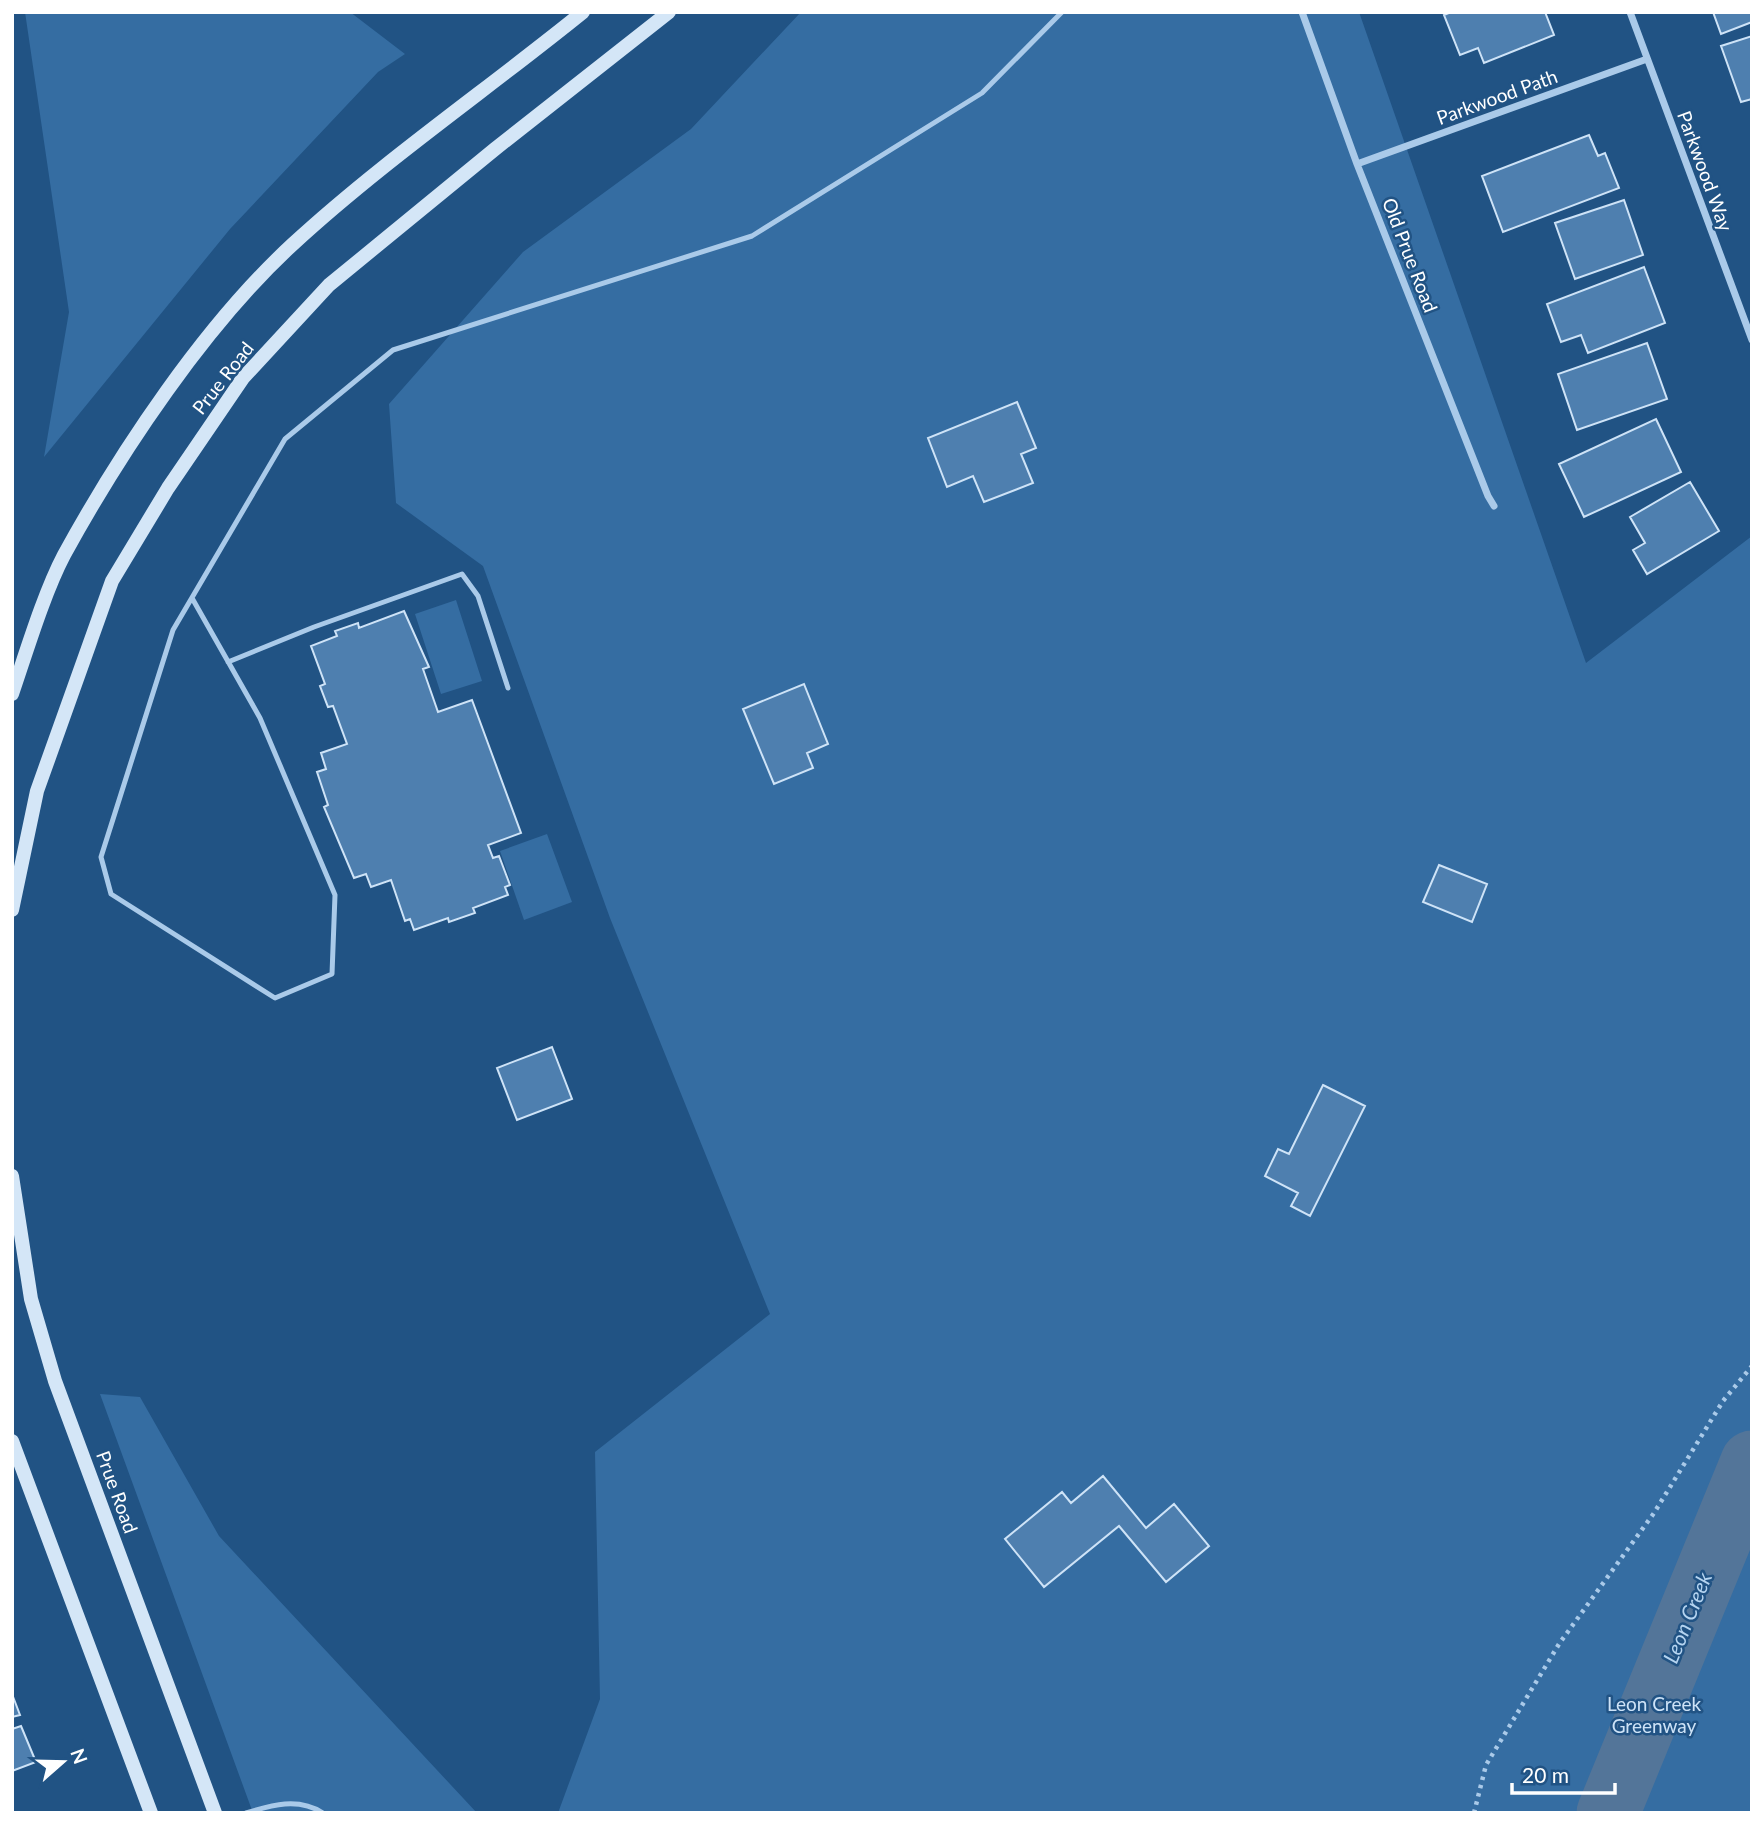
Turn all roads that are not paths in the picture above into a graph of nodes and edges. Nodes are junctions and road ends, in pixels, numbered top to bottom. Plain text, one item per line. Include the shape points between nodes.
1 (583, 12) edge
2 (669, 12) edge
3 (1062, 12) edge
4 (1302, 12) edge
5 (1630, 12) edge
6 (1647, 59) junction
7 (1357, 164) junction
8 (1752, 340) edge
9 (1494, 506) dead end
10 (192, 598) junction
11 (228, 662) junction
12 (508, 688) dead end
13 (12, 694) edge
14 (12, 910) edge
15 (12, 1176) edge
16 (12, 1441) edge
17 (151, 1813) edge
18 (215, 1813) edge
19 (246, 1813) edge
20 (323, 1813) edge

1 - 13 main road, Prue Road via 292,245 201,344 122,458 63,558
2 - 14 main road, Prue Road via 329,285 243,378 112,581 37,791
3 - 10 lane via 982,93 752,236 393,350 285,439
4 - 7 street, Old Prue Road
5 - 6 street, Parkwood Way
6 - 7 street, Parkwood Path
6 - 8 street, Parkwood Way
7 - 9 street, Old Prue Road
10 - 11 lane
10 - 11 lane via 173,630 101,857 111,894 275,998 332,974 335,895 260,718
11 - 12 lane via 462,574 478,596
15 - 18 main road, Prue Road via 31,1299 55,1381
16 - 17 main road
19 - 20 lane via 279,1803 312,1806

